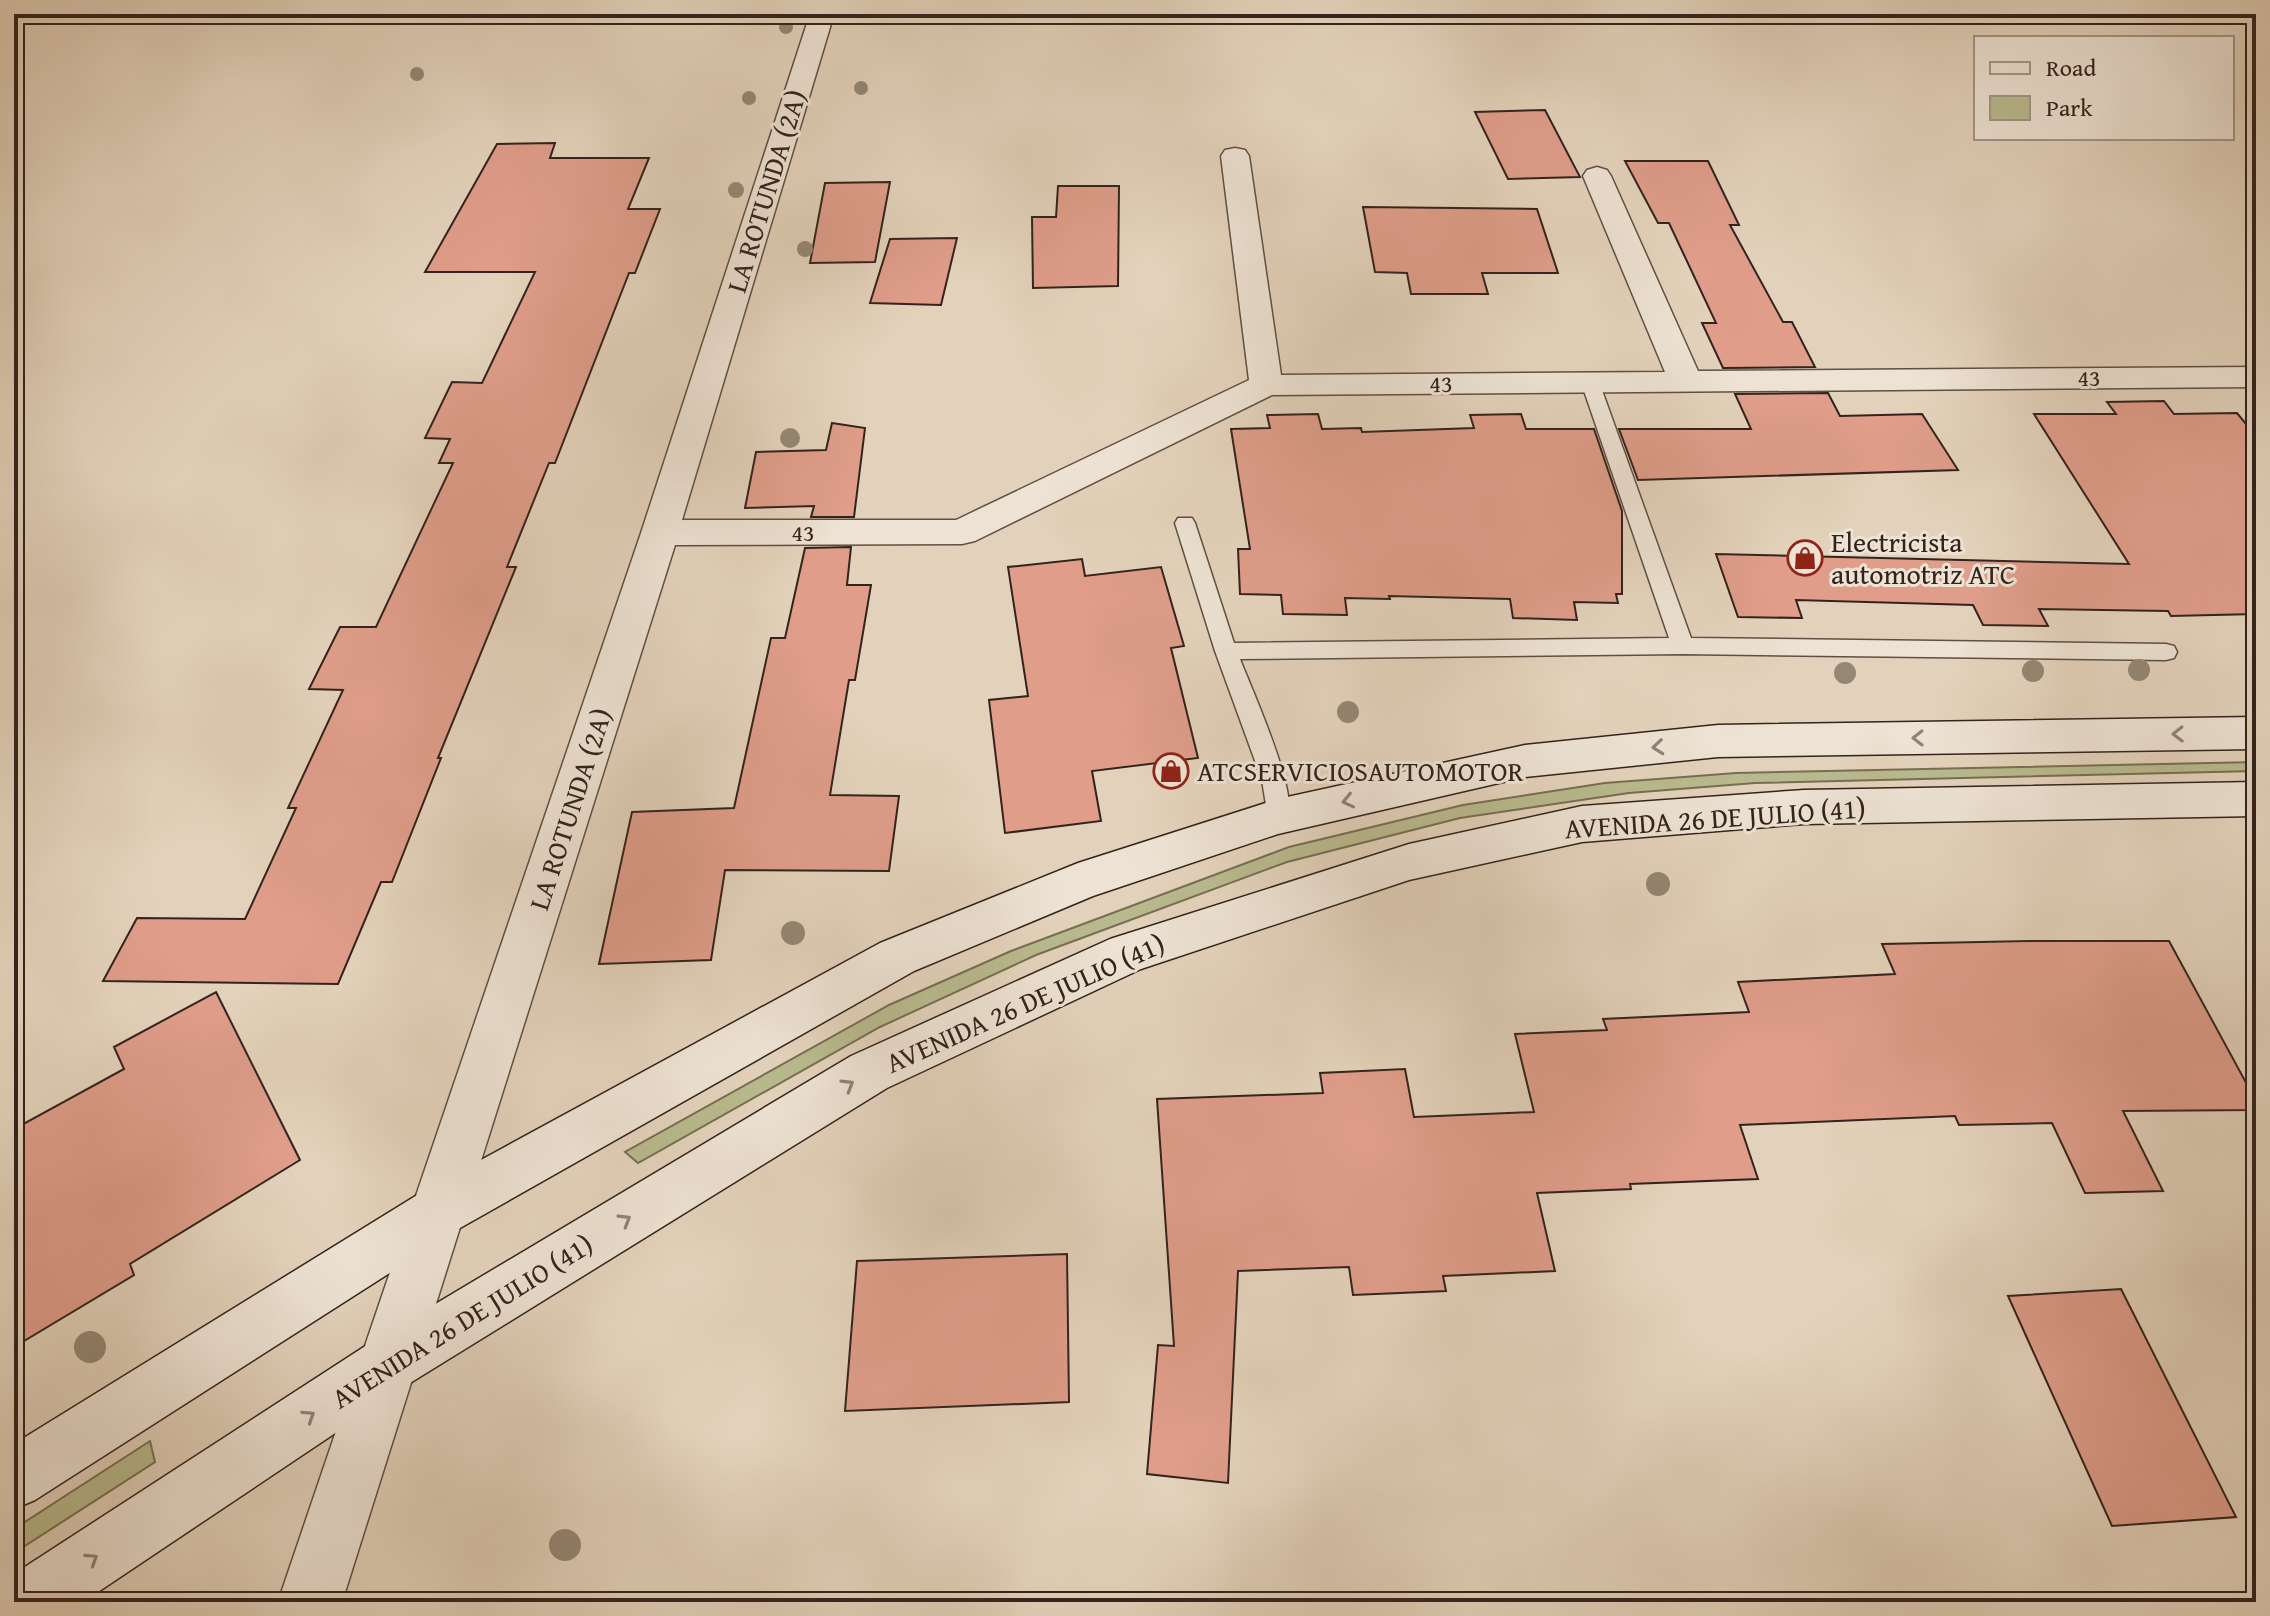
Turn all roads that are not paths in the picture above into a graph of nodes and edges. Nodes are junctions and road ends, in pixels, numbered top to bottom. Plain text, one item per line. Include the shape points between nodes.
1 (822, 14) edge
2 (1235, 156) dead end
3 (1597, 176) dead end
4 (2256, 377) edge
5 (1590, 382) junction
6 (1686, 382) junction
7 (1266, 385) junction
8 (1185, 523) dead end
9 (660, 533) junction
10 (1683, 646) junction
11 (1226, 651) junction
12 (2166, 652) dead end
13 (2256, 733) edge
14 (2256, 799) edge
15 (1278, 817) junction
16 (441, 1210) junction
17 (390, 1363) junction
18 (14, 1479) edge
19 (27, 1602) edge
20 (310, 1602) edge

1 - 9 street, LA ROTUNDA (2A)
2 - 7 street
3 - 6 street
4 - 6 street, 43
5 - 6 street, 43
5 - 7 street, 43
5 - 10 lane
7 - 9 street, 43 via 962,532
8 - 11 lane
9 - 16 street, LA ROTUNDA (2A)
10 - 11 lane
10 - 12 lane
11 - 15 lane via 1274,780
13 -> 15 street via 1718,741 1525,761
17 -> 14 street, AVENIDA 26 DE JULIO (41) via 869,1072 1127,953 1409,862 1582,824 1804,807
15 - 16 street via 1078,882 897,957
16 - 17 street, LA ROTUNDA (2A)
16 - 18 street
19 -> 17 street, AVENIDA 26 DE JULIO (41)
17 - 20 street, LA ROTUNDA (2A)

